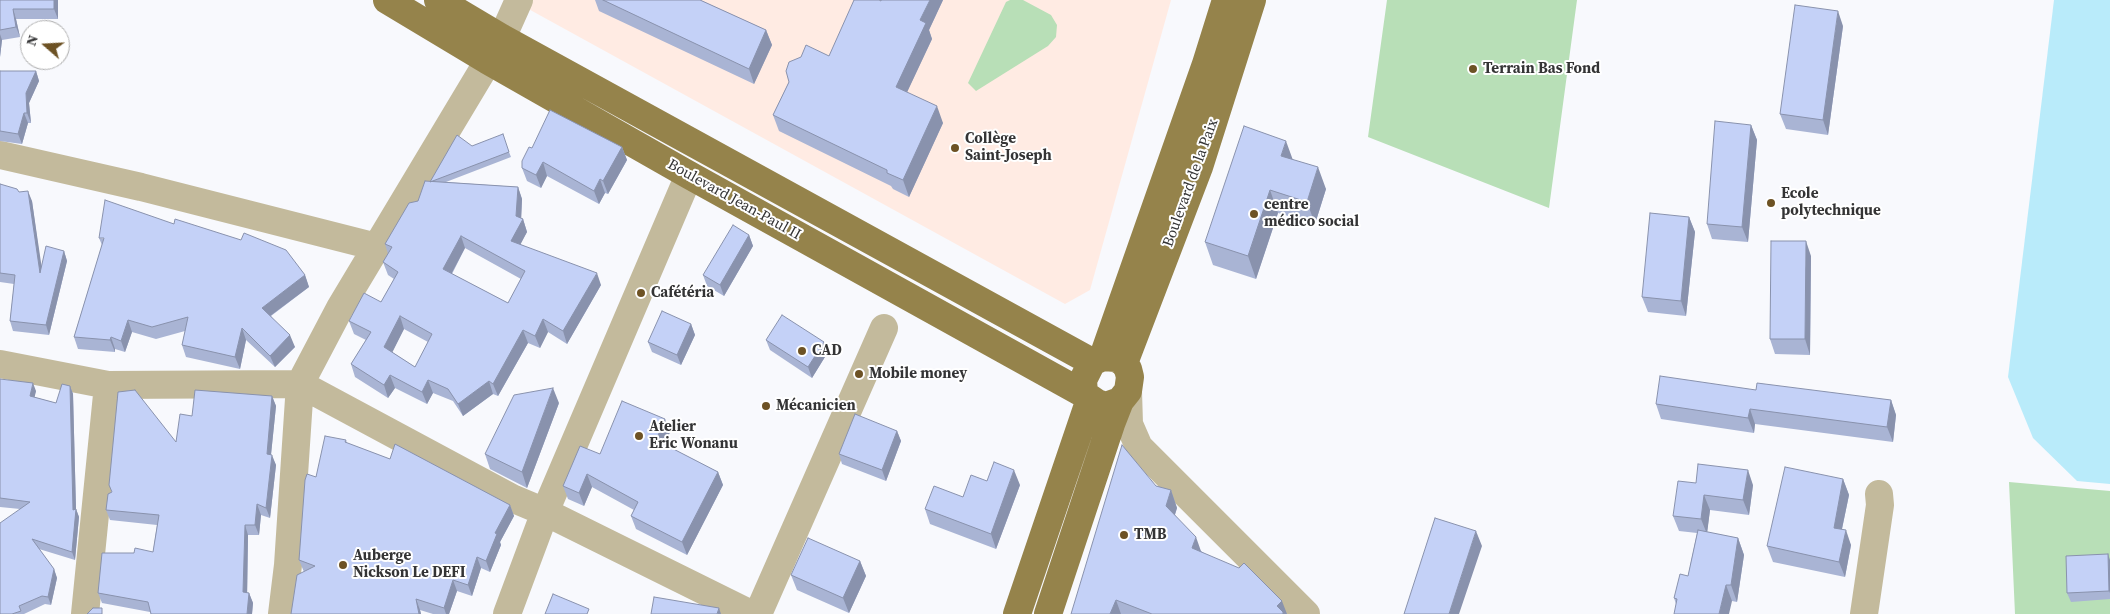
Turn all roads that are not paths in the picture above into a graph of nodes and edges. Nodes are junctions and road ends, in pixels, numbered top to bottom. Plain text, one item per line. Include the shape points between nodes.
1 (386, 0) edge
2 (438, 0) edge
3 (519, 0) edge
4 (1226, 0) edge
5 (1252, 0) edge
6 (502, 38) junction
7 (487, 60) junction
8 (0, 155) edge
9 (688, 175) junction
10 (377, 247) junction
11 (884, 328) dead end
12 (1106, 361) junction
13 (0, 364) edge
14 (300, 384) junction
15 (108, 385) junction
16 (1087, 396) junction
17 (1124, 396) junction
18 (1879, 494) dead end
19 (545, 512) junction
20 (85, 614) edge
21 (282, 614) edge
22 (507, 614) edge
23 (751, 614) edge
24 (758, 614) edge
25 (1018, 614) edge
26 (1048, 614) edge
27 (1306, 614) edge
28 (1864, 614) edge

1 - 7 main road, Boulevard Jean-Paul II
2 - 6 main road, Boulevard Jean-Paul II
3 - 6 street
4 - 12 main road, Boulevard de la Paix
5 - 12 main road, Boulevard de la Paix via 1199,167
6 - 7 street
6 - 12 main road, Boulevard Jean-Paul II
7 - 9 main road, Boulevard Jean-Paul II
7 - 10 street
8 - 10 street
9 - 16 main road, Boulevard Jean-Paul II
9 - 19 street
10 - 14 street
11 - 24 street
12 - 16 main road via 1083,380
12 - 17 main road via 1128,369 1130,377
13 - 15 street
14 - 15 street
14 - 19 street via 514,499
14 - 21 street
15 - 20 street
16 - 17 main road via 1106,406
16 - 25 main road
17 - 26 main road via 1108,433
17 - 27 street via 1129,424 1139,447
18 - 28 street
19 - 22 street
19 - 23 street

